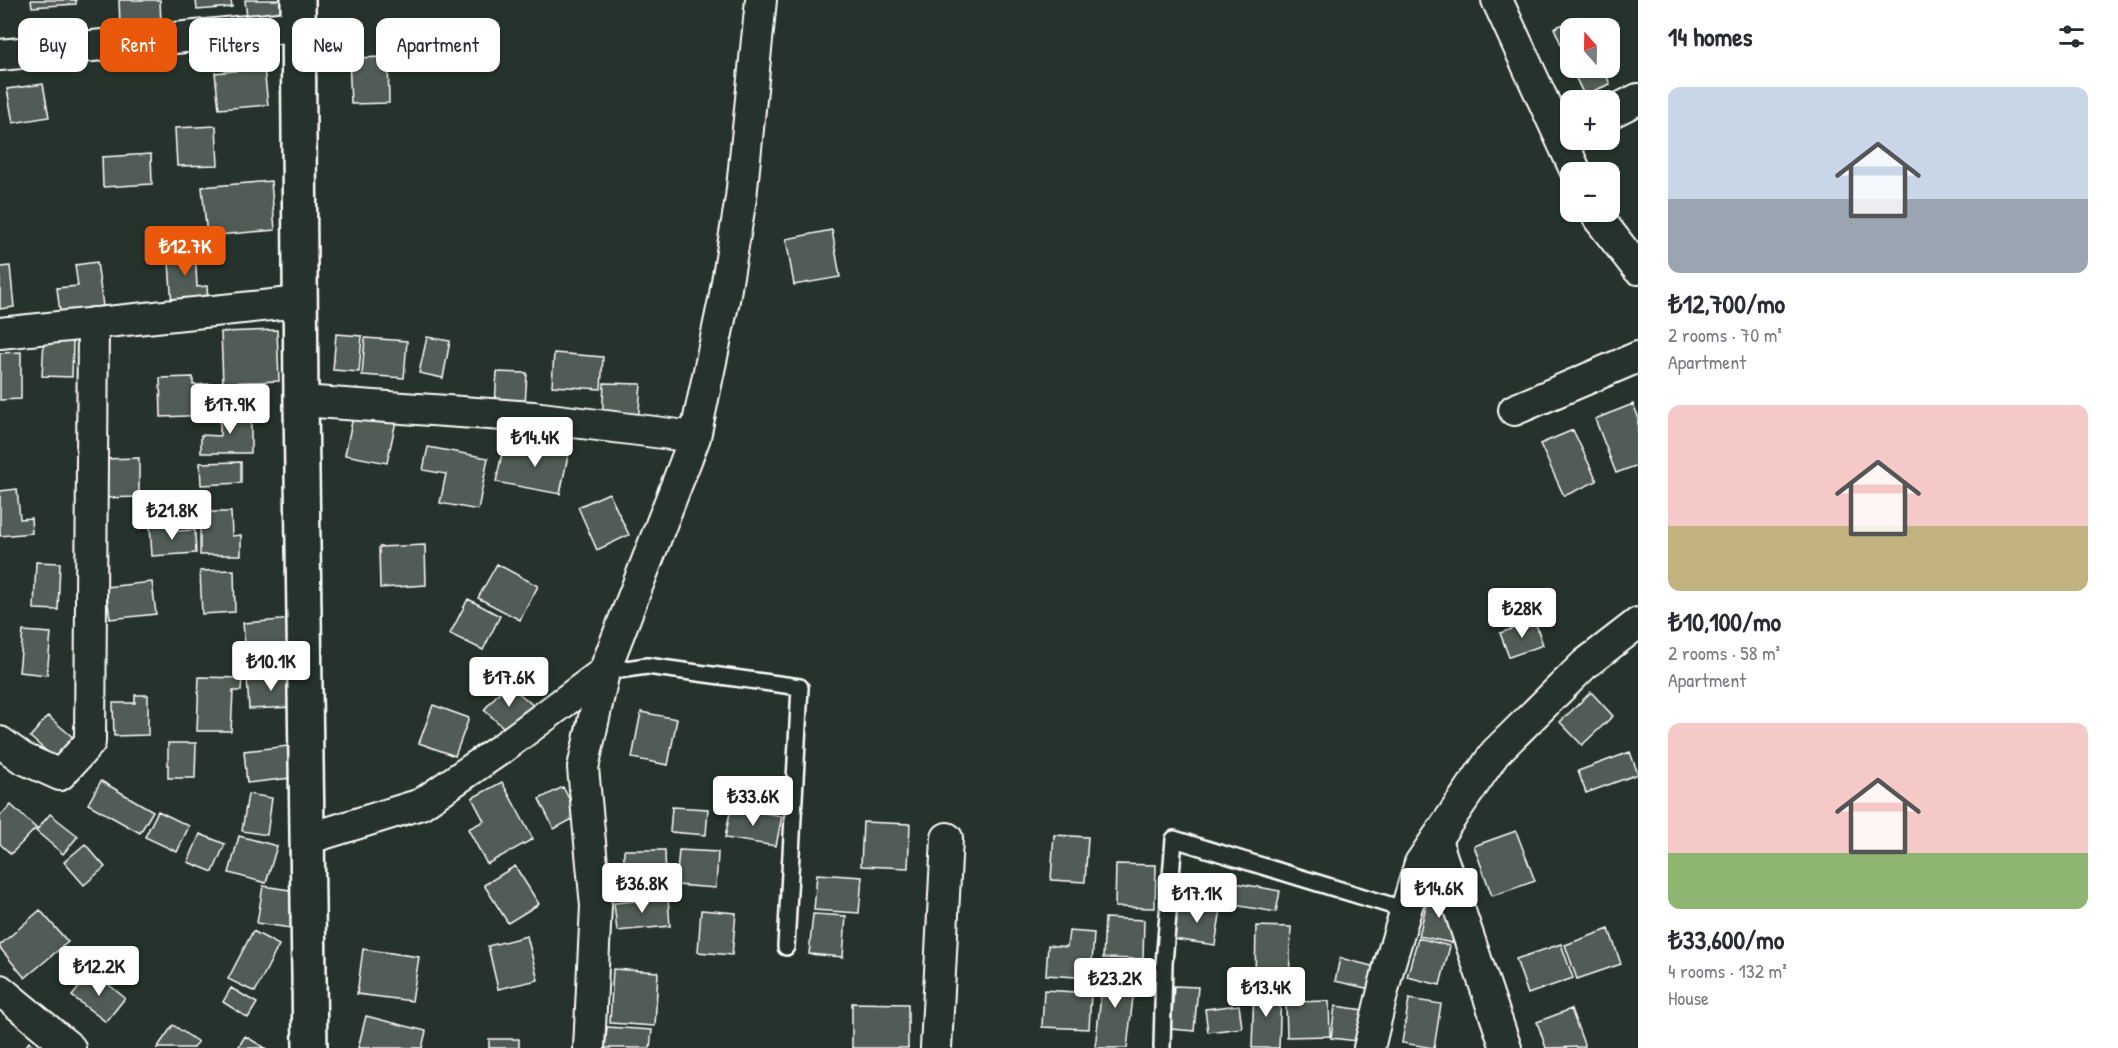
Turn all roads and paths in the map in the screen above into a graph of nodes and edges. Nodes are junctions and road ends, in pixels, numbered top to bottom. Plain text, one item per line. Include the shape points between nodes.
1 (761, 0) edge
2 (1497, 0) edge
3 (298, 13) edge
4 (0, 55) edge
5 (1638, 99) edge
6 (1620, 108) edge
7 (1560, 124) edge
8 (1601, 222) edge
9 (1638, 269) edge
10 (300, 302) junction
11 (93, 323) junction
12 (0, 333) edge
13 (1638, 357) edge
14 (301, 401) junction
15 (1514, 410) dead end
16 (695, 437) junction
17 (1635, 636) edge
18 (604, 672) junction
19 (0, 741) edge
20 (947, 838) dead end
21 (307, 839) junction
22 (1436, 840) junction
23 (1406, 910) junction
24 (786, 947) dead end
25 (0, 990) edge
26 (70, 1048) edge
27 (310, 1048) edge
28 (589, 1048) edge
29 (936, 1048) edge
30 (1162, 1048) edge
31 (1369, 1048) edge
32 (1506, 1048) edge

1 - 16 street via 741,198
2 - 7 street
3 - 4 street
3 - 10 street
5 - 6 street
8 - 9 street
10 - 11 street
10 - 14 street
11 - 12 street
11 - 19 street via 90,742 60,775 22,758
13 - 15 street
14 - 16 street via 533,417
14 - 21 street
16 - 18 street
17 - 22 street via 1586,664 1495,753
18 - 21 street via 421,804
18 - 24 lane via 647,666 800,687
18 - 28 street via 582,768 596,906
20 - 29 street
21 - 27 street
22 - 23 street via 1420,863
22 - 32 street
23 - 30 lane via 1174,839
23 - 31 street
25 - 26 street

